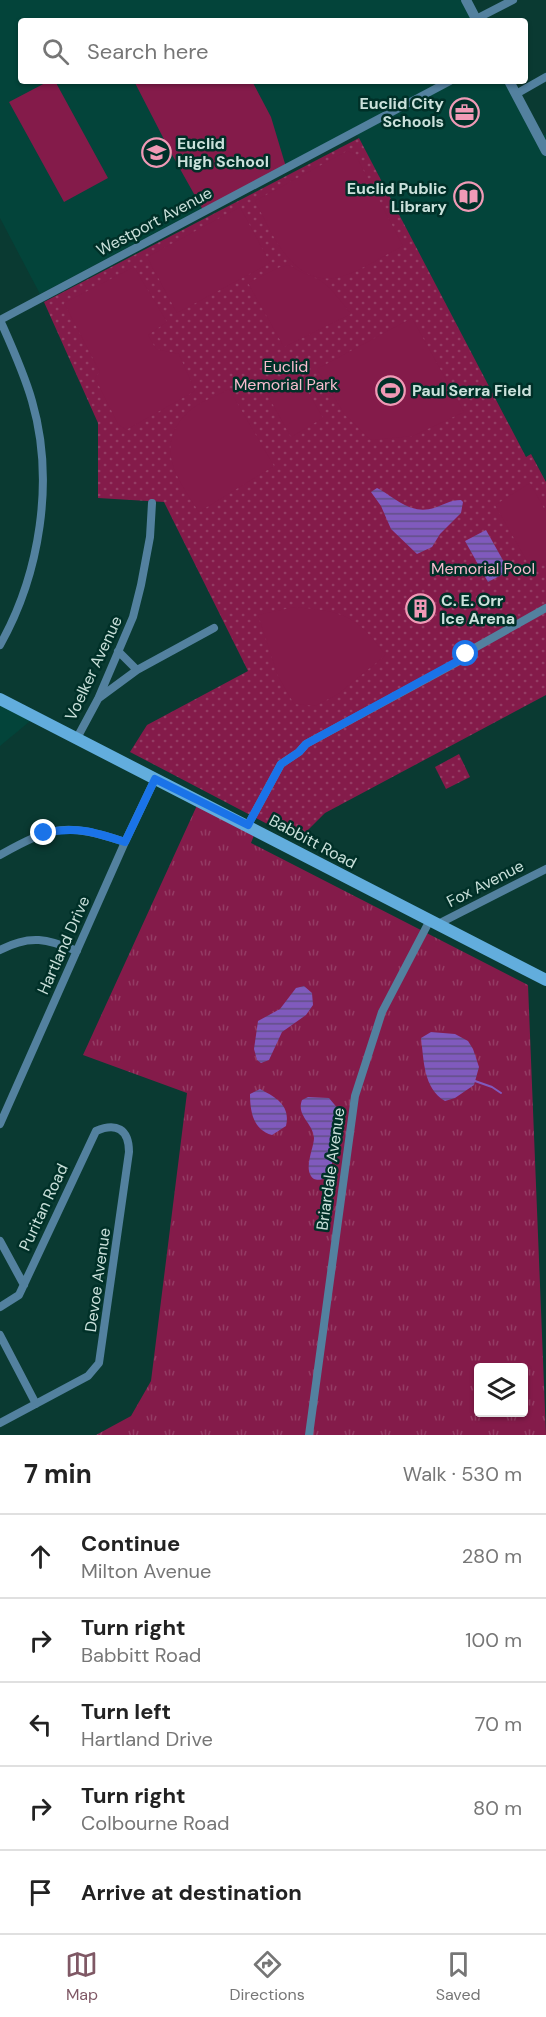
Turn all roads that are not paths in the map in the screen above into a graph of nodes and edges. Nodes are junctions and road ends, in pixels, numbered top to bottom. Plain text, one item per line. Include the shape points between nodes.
1 (466, 0) edge
2 (513, 0) edge
3 (476, 18) edge
4 (481, 18) edge
5 (546, 77) edge
6 (444, 84) edge
7 (511, 84) edge
8 (516, 94) junction
9 (546, 151) edge
10 (0, 320) edge
11 (152, 503) dead end
12 (546, 608) edge
13 (214, 628) dead end
14 (0, 645) edge
15 (118, 651) junction
16 (137, 670) junction
17 (0, 699) edge
18 (98, 699) junction
19 (77, 738) junction
20 (155, 779) junction
21 (248, 825) junction
22 (125, 842) junction
23 (0, 855) edge
24 (546, 869) edge
25 (434, 922) junction
26 (0, 950) edge
27 (77, 951) junction
28 (546, 980) edge
29 (0, 1124) edge
30 (88, 1144) joint
31 (0, 1241) edge
32 (24, 1285) junction
33 (0, 1307) edge
34 (0, 1335) edge
35 (36, 1404) junction
36 (0, 1423) edge
37 (309, 1435) edge

1 - 3 street
2 - 4 street
5 - 8 street
6 - 10 street, Westport Avenue
7 - 8 street
8 - 9 street
10 - 14 street via 33,404 44,488 31,570
11 - 15 street, Voelker Avenue via 141,585 129,629
12 - 21 street via 306,744 281,764
13 - 16 street
15 - 16 street
15 - 18 street, Voelker Avenue
16 - 18 street
17 - 19 main road, Babbitt Road
18 - 19 street, Voelker Avenue
19 - 20 main road, Babbitt Road
20 - 21 main road, Babbitt Road
20 - 22 street, Hartland Drive
21 - 25 main road, Babbitt Road
22 - 23 street via 82,829 63,829 35,837
22 - 27 street, Hartland Drive
24 - 25 street, Fox Avenue
25 - 28 main road, Babbitt Road
25 - 37 street, Briardale Avenue via 382,1012 355,1096
26 - 27 street via 33,939 52,940
27 - 29 street, Hartland Drive
30 - 32 street, Puritan Road
30 - 35 street, Devoe Avenue via 96,1131 114,1126 129,1142 102,1354 88,1376
31 - 32 street
32 - 33 street, Puritan Road via 14,1300
34 - 35 street
35 - 36 street, Devoe Avenue

